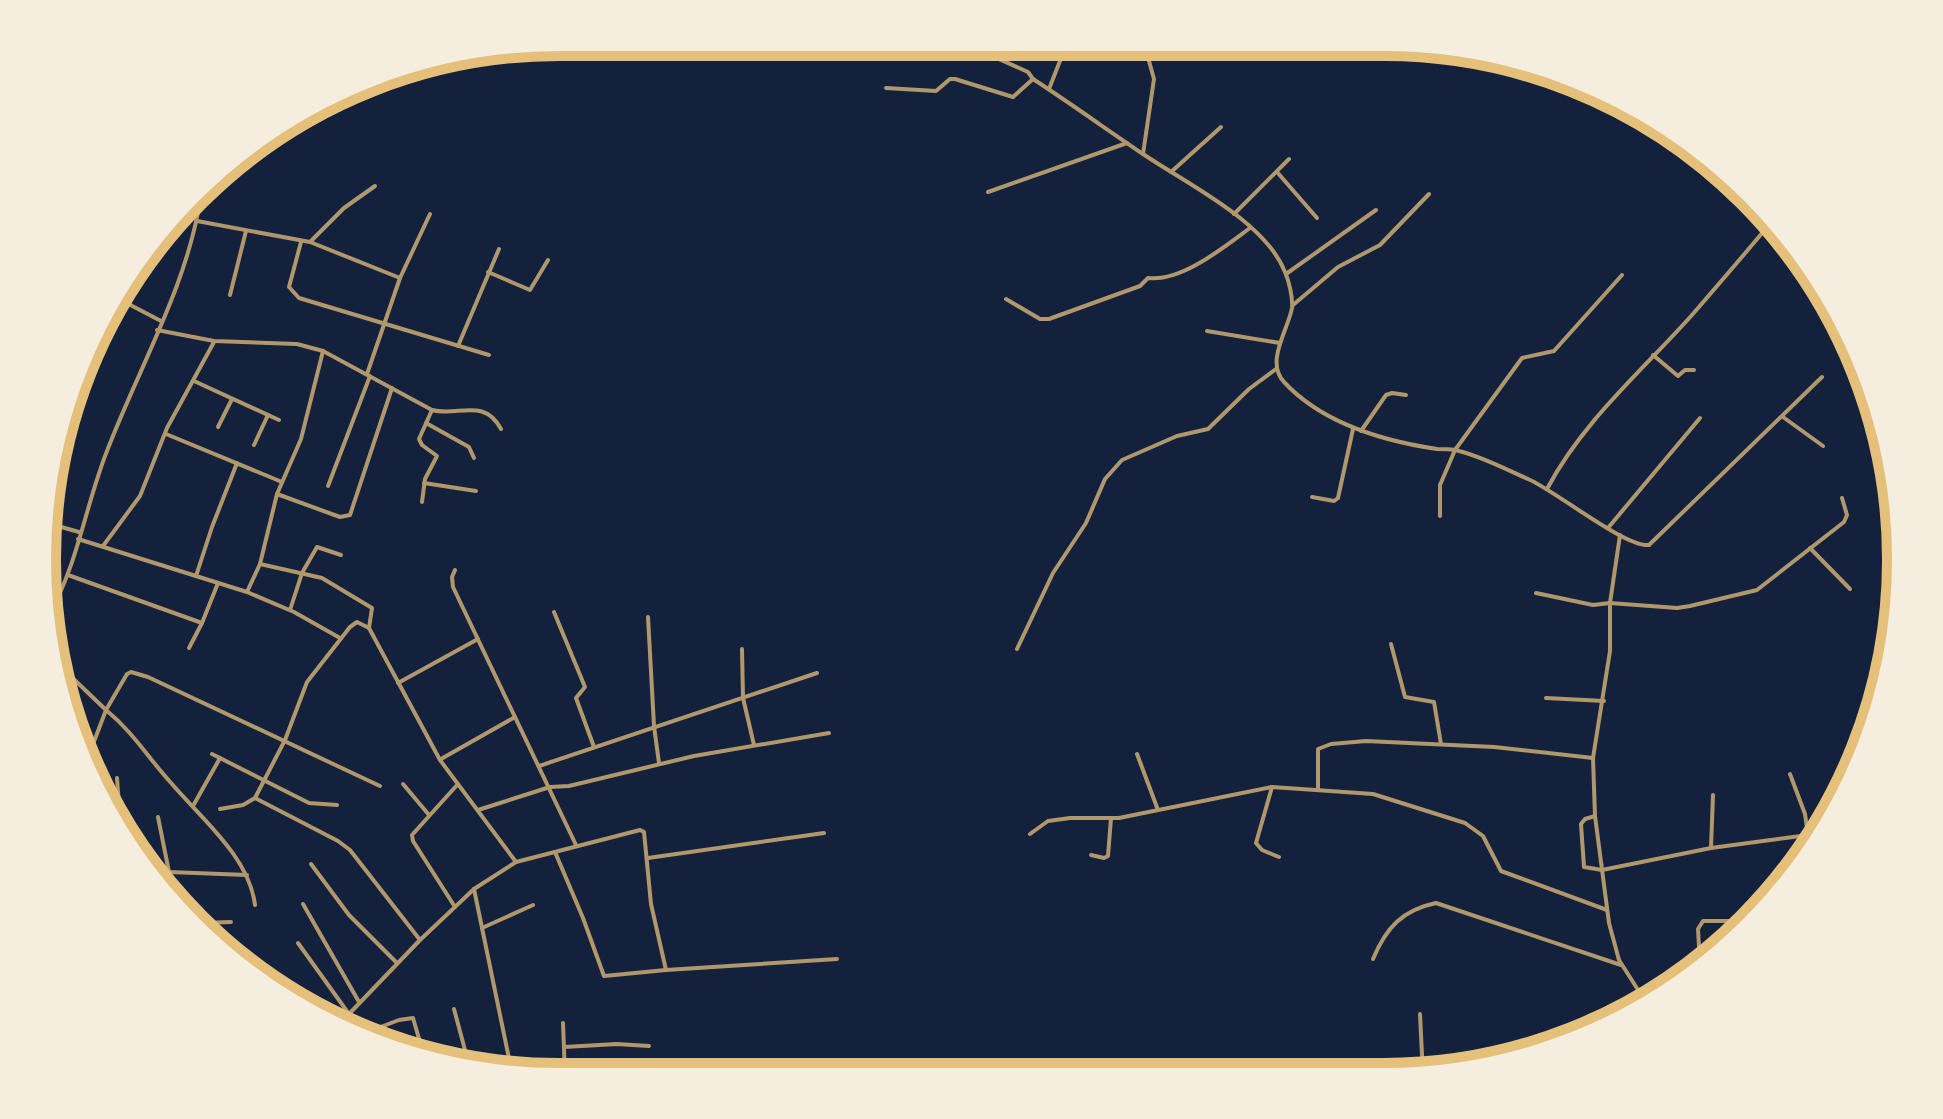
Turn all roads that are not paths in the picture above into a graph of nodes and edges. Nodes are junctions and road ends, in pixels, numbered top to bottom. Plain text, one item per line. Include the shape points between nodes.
1 (995, 56) edge
2 (1062, 56) edge
3 (1148, 56) edge
4 (1033, 79) junction
5 (886, 88) dead end
6 (1049, 89) junction
7 (1221, 127) dead end
8 (1127, 143) junction
9 (1143, 154) junction
10 (1289, 159) dead end
11 (1171, 172) junction
12 (1277, 172) junction
13 (375, 186) dead end
14 (988, 192) dead end
15 (1429, 194) dead end
16 (199, 207) edge
17 (1376, 210) dead end
18 (430, 214) dead end
19 (1234, 214) junction
20 (1317, 218) dead end
21 (197, 221) junction
22 (1250, 228) junction
23 (246, 231) junction
24 (1764, 231) edge
25 (301, 242) junction
26 (310, 242) junction
27 (499, 249) dead end
28 (548, 260) dead end
29 (487, 271) junction
30 (1286, 274) junction
31 (1622, 275) dead end
32 (400, 278) junction
33 (230, 295) dead end
34 (1006, 299) dead end
35 (126, 303) edge
36 (1292, 306) junction
37 (161, 321) junction
38 (383, 322) junction
39 (157, 330) junction
40 (1207, 331) dead end
41 (214, 341) junction
42 (1280, 343) junction
43 (458, 346) junction
44 (323, 351) junction
45 (489, 355) dead end
46 (1653, 355) junction
47 (1276, 369) junction
48 (1694, 370) dead end
49 (368, 375) junction
50 (1822, 377) dead end
51 (193, 381) junction
52 (392, 388) junction
53 (1406, 395) dead end
54 (232, 399) junction
55 (432, 410) junction
56 (268, 415) junction
57 (1783, 417) junction
58 (1700, 418) dead end
59 (279, 420) dead end
60 (426, 423) junction
61 (218, 427) dead end
62 (501, 429) dead end
63 (1354, 429) junction
64 (1361, 431) junction
65 (165, 433) junction
66 (254, 445) dead end
67 (1823, 446) dead end
68 (1455, 450) junction
69 (474, 458) dead end
70 (237, 463) junction
71 (282, 482) junction
72 (424, 483) junction
73 (328, 486) dead end
74 (1547, 489) junction
75 (476, 491) dead end
76 (277, 494) junction
77 (1312, 497) dead end
78 (1842, 498) dead end
79 (422, 502) dead end
80 (1440, 516) dead end
81 (57, 527) edge
82 (1608, 528) junction
83 (1620, 535) junction
84 (79, 536) junction
85 (103, 546) junction
86 (1810, 548) junction
87 (341, 555) dead end
88 (260, 564) junction
89 (455, 570) dead end
90 (302, 573) junction
91 (68, 575) junction
92 (196, 576) junction
93 (218, 583) junction
94 (1850, 589) dead end
95 (247, 592) junction
96 (1536, 593) dead end
97 (57, 597) edge
98 (1610, 603) junction
99 (290, 610) junction
100 (554, 612) dead end
101 (648, 617) dead end
102 (202, 623) junction
103 (369, 628) junction
104 (340, 638) junction
105 (478, 639) junction
106 (1391, 644) dead end
107 (189, 648) dead end
108 (742, 649) dead end
109 (1017, 649) dead end
110 (817, 673) dead end
111 (70, 675) edge
112 (398, 683) junction
113 (743, 698) junction
114 (1546, 698) dead end
115 (1604, 701) junction
116 (106, 710) junction
117 (515, 717) junction
118 (654, 726) junction
119 (829, 733) dead end
120 (285, 740) junction
121 (1441, 744) junction
122 (754, 745) junction
123 (92, 747) edge
124 (594, 747) junction
125 (212, 754) dead end
126 (1137, 754) dead end
127 (220, 758) junction
128 (1593, 758) junction
129 (440, 760) junction
130 (659, 763) junction
131 (538, 766) junction
132 (1790, 774) dead end
133 (117, 778) dead end
134 (264, 781) junction
135 (403, 784) dead end
136 (458, 784) junction
137 (380, 786) dead end
138 (550, 787) junction
139 (1272, 787) junction
140 (1318, 790) junction
141 (1713, 795) dead end
142 (255, 798) junction
143 (119, 803) edge
144 (337, 805) dead end
145 (193, 806) junction
146 (220, 809) dead end
147 (478, 810) junction
148 (1158, 810) junction
149 (429, 815) junction
150 (1595, 816) junction
151 (158, 817) dead end
152 (1111, 818) junction
153 (1807, 831) edge
154 (824, 833) dead end
155 (1030, 834) dead end
156 (1804, 836) edge
157 (576, 845) junction
158 (1711, 848) junction
159 (555, 852) junction
160 (1091, 855) dead end
161 (1279, 857) dead end
162 (648, 858) junction
163 (516, 862) junction
164 (311, 864) dead end
165 (1602, 870) junction
166 (169, 872) junction
167 (247, 875) junction
168 (170, 878) edge
169 (474, 889) junction
170 (303, 904) dead end
171 (255, 905) dead end
172 (533, 905) dead end
173 (455, 907) junction
174 (1607, 910) junction
175 (231, 922) dead end
176 (1733, 922) edge
177 (211, 923) edge
178 (482, 928) junction
179 (420, 940) junction
180 (298, 943) dead end
181 (1699, 951) edge
182 (837, 959) dead end
183 (1373, 959) dead end
184 (397, 963) junction
185 (1623, 966) junction
186 (666, 970) junction
187 (1640, 993) edge
188 (359, 1002) junction
189 (454, 1009) dead end
190 (349, 1014) junction
191 (1420, 1014) dead end
192 (346, 1015) edge
193 (350, 1017) edge
194 (563, 1023) dead end
195 (377, 1028) edge
196 (420, 1043) edge
197 (649, 1046) dead end
198 (564, 1047) junction
199 (466, 1054) edge
200 (509, 1060) edge
201 (1422, 1061) edge
202 (565, 1063) edge

1 - 4 street
2 - 6 street
3 - 9 street via 1154,79
4 - 5 street via 1013,97 955,79 938,91
4 - 6 street
6 - 8 street
7 - 11 street
8 - 9 street
8 - 14 street
9 - 11 street
10 - 12 street
11 - 19 street
12 - 19 street
12 - 20 street
13 - 26 street
15 - 36 street via 1380,245 1338,267
16 - 21 street
17 - 30 street
18 - 32 street
19 - 22 street
21 - 23 street
21 - 37 street
22 - 30 street via 1275,253
22 - 34 street via 1210,258 1049,319
23 - 25 street
23 - 33 street
24 - 46 street
25 - 26 street
25 - 38 street via 289,287 295,295
26 - 32 street
27 - 29 street
28 - 29 street via 530,290
29 - 43 street
30 - 36 street
31 - 68 street via 1554,351 1522,358
32 - 38 street
35 - 37 street
36 - 42 street
37 - 39 street
38 - 43 street
38 - 49 street
39 - 41 street
39 - 84 street via 106,452
40 - 42 street
41 - 44 street via 297,344
41 - 51 street
42 - 47 street
43 - 45 street
44 - 49 street
44 - 71 street via 301,439
46 - 48 street via 1678,376
46 - 74 street via 1564,457
47 - 63 street via 1304,400
47 - 109 street via 1208,429 1122,460 1105,479
49 - 52 street
49 - 73 street
50 - 57 street
51 - 54 street
51 - 65 street
52 - 55 street
52 - 76 street via 350,515 340,517
53 - 64 street via 1386,395
54 - 56 street
54 - 61 street
55 - 60 street
55 - 62 street via 472,410 491,416
56 - 59 street
56 - 66 street
57 - 67 street
57 - 83 street via 1649,545
58 - 82 street
60 - 69 street via 469,447
60 - 72 street via 420,443 437,456
63 - 64 street
63 - 77 street via 1338,498
64 - 68 street
65 - 70 street
65 - 85 street via 140,496
68 - 74 street
68 - 80 street via 1440,485
70 - 71 street
70 - 92 street
71 - 76 street
72 - 75 street
72 - 79 street
74 - 82 street
76 - 88 street
78 - 86 street via 1844,522
81 - 84 street
82 - 83 street
83 - 98 street
84 - 85 street
84 - 91 street
85 - 92 street
86 - 94 street
86 - 98 street via 1757,590 1677,608
87 - 90 street via 317,547
88 - 90 street
88 - 95 street
89 - 105 street via 453,587
90 - 99 street
90 - 103 street via 322,578 372,608
91 - 97 street
91 - 102 street
92 - 93 street
93 - 95 street
93 - 102 street
95 - 99 street
96 - 98 street via 1593,605
98 - 115 street
99 - 104 street
100 - 124 street via 585,687 576,698
101 - 118 street
102 - 107 street
103 - 104 street via 357,622
103 - 112 street
104 - 120 street via 307,682
105 - 112 street
105 - 117 street
106 - 121 street via 1405,697 1434,702
108 - 113 street
110 - 113 street
111 - 116 street
112 - 129 street
113 - 118 street
113 - 122 street
114 - 115 street
115 - 128 street
116 - 120 street via 131,672
116 - 123 street
116 - 145 street via 131,731
117 - 129 street
117 - 131 street
118 - 124 street
118 - 130 street
119 - 122 street
120 - 134 street
120 - 137 street
121 - 128 street
121 - 140 street via 1331,744 1318,749
122 - 130 street
124 - 131 street
125 - 127 street
126 - 148 street
127 - 134 street
127 - 145 street
128 - 150 street
129 - 136 street
130 - 138 street
131 - 138 street
132 - 153 street
133 - 143 street
134 - 142 street
134 - 144 street via 309,803
135 - 149 street
136 - 147 street
136 - 149 street
138 - 147 street
138 - 157 street
139 - 140 street
139 - 148 street
139 - 161 street via 1256,843
140 - 174 street via 1373,794 1465,823 1483,836 1501,871
141 - 158 street
142 - 146 street
142 - 179 street via 350,850
145 - 167 street
147 - 163 street
148 - 152 street
149 - 173 street via 416,828 413,841
150 - 165 street
150 - 165 street via 1581,824 1584,867
151 - 166 street
152 - 155 street via 1048,821
152 - 160 street via 1108,856
154 - 162 street
156 - 158 street
157 - 159 street
157 - 162 street via 641,830
158 - 165 street
159 - 163 street
159 - 186 street via 602,975
162 - 186 street via 651,904
163 - 169 street
164 - 184 street via 349,915
165 - 174 street
166 - 167 street
166 - 168 street
167 - 171 street
169 - 173 street
169 - 178 street
170 - 188 street
172 - 178 street
173 - 179 street
174 - 185 street
175 - 177 street
176 - 181 street via 1703,921
178 - 200 street
179 - 184 street
180 - 190 street
182 - 186 street
183 - 185 street via 1397,919 1436,903
184 - 188 street
185 - 187 street
188 - 190 street
189 - 199 street
190 - 192 street
190 - 193 street
191 - 201 street
194 - 198 street
195 - 196 street via 413,1018
197 - 198 street
198 - 202 street

